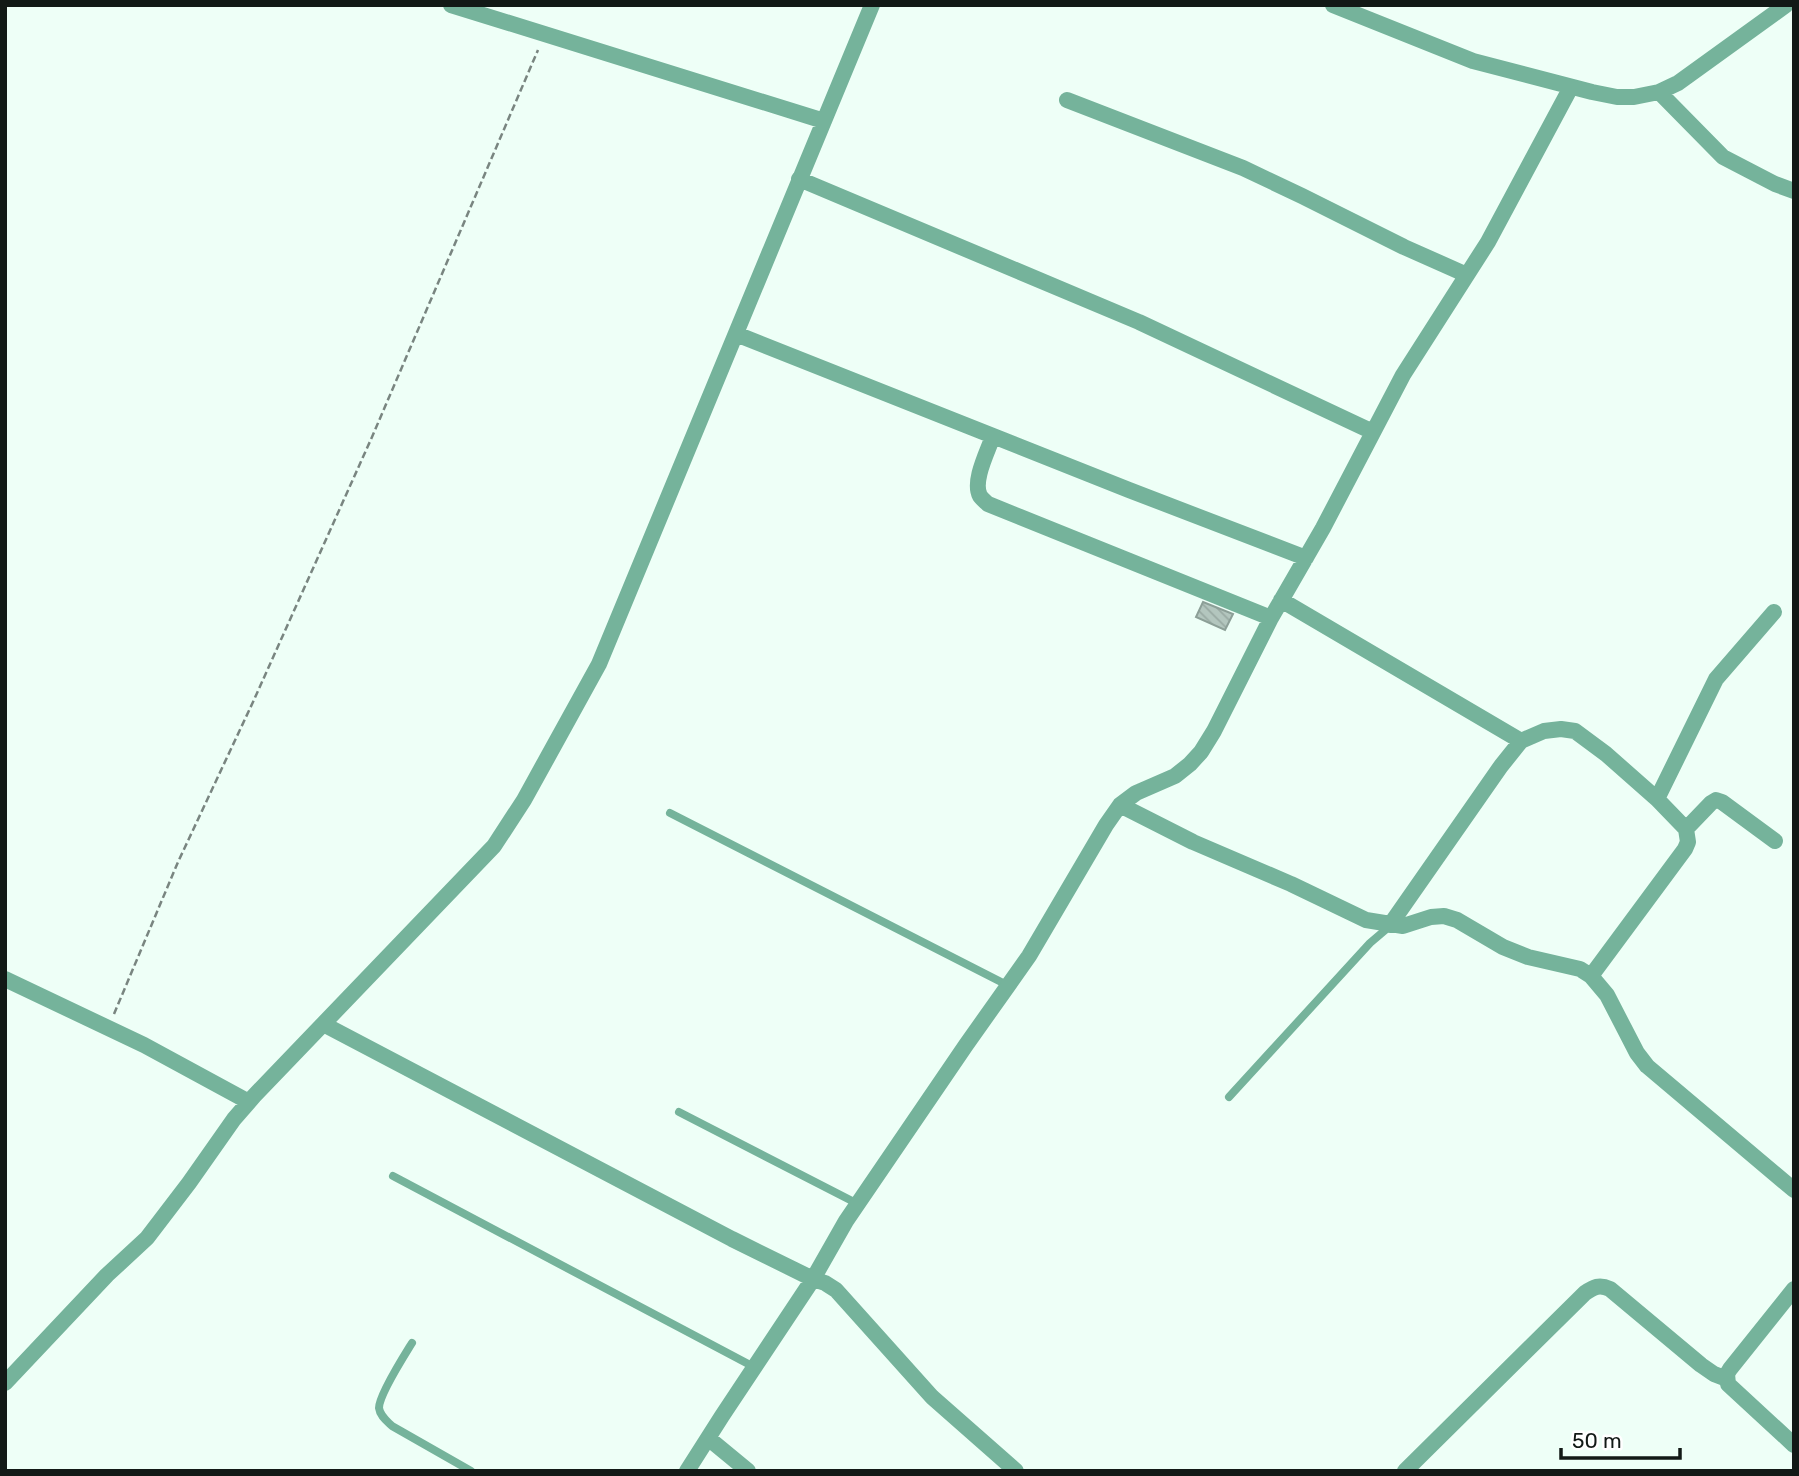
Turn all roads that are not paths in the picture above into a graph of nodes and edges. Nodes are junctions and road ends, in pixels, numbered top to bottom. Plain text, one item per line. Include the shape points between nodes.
1 (451, 5) edge
2 (872, 5) edge
3 (1333, 5) edge
4 (1786, 5) edge
5 (1571, 86) junction
6 (1659, 92) junction
7 (1067, 100) dead end
8 (824, 121) junction
9 (800, 179) junction
10 (1794, 191) edge
11 (1467, 275) junction
12 (736, 334) junction
13 (1373, 432) junction
14 (993, 436) junction
15 (1306, 558) junction
16 (1281, 600) junction
17 (1774, 612) dead end
18 (1270, 618) junction
19 (1521, 741) junction
20 (1657, 799) junction
21 (1120, 805) junction
22 (670, 813) dead end
23 (1686, 830) junction
24 (1775, 841) dead end
25 (1390, 925) junction
26 (1591, 976) junction
27 (5, 979) edge
28 (1009, 986) junction
29 (324, 1025) junction
30 (1229, 1097) dead end
31 (249, 1102) junction
32 (679, 1112) dead end
33 (393, 1176) dead end
34 (1794, 1190) edge
35 (858, 1204) junction
36 (813, 1279) junction
37 (1794, 1289) edge
38 (412, 1343) dead end
39 (754, 1367) junction
40 (1727, 1379) junction
41 (5, 1383) edge
42 (708, 1438) junction
43 (1794, 1445) edge
44 (471, 1471) edge
45 (687, 1471) edge
46 (748, 1471) edge
47 (1016, 1471) edge
48 (1405, 1471) edge

1 - 8 street
2 - 8 street
3 - 5 street via 1473,61
4 - 6 street
5 - 6 street via 1617,97
5 - 11 street
6 - 10 street via 1723,157
7 - 11 street via 1243,168
8 - 9 street
9 - 12 street
9 - 13 street via 1139,322
11 - 13 street via 1403,375
12 - 14 street
12 - 29 street via 599,664 524,800 494,846
13 - 15 street
14 - 15 street
14 - 18 street via 978,487 988,504
15 - 16 street
16 - 18 street
16 - 19 street
17 - 20 street via 1716,679
18 - 21 street via 1202,751 1175,776
19 - 20 street via 1544,731 1575,731
19 - 25 street
20 - 23 street
21 - 25 street via 1366,920
21 - 28 street
22 - 28 lane
23 - 24 street via 1716,800
23 - 26 street via 1685,849
25 - 26 street via 1431,917 1457,919 1503,947
25 - 30 lane
26 - 34 street via 1607,995 1647,1066
27 - 31 street via 144,1045
28 - 35 street
29 - 31 street
29 - 36 street
31 - 41 street via 147,1238
32 - 35 lane
33 - 39 lane
35 - 36 street
36 - 39 street
36 - 47 street via 836,1290 932,1397
37 - 40 street via 1730,1369
38 - 44 lane via 384,1392 379,1407 382,1417
39 - 42 street
40 - 43 street
40 - 48 street via 1701,1365 1602,1285 1585,1293
42 - 45 street
42 - 46 street

